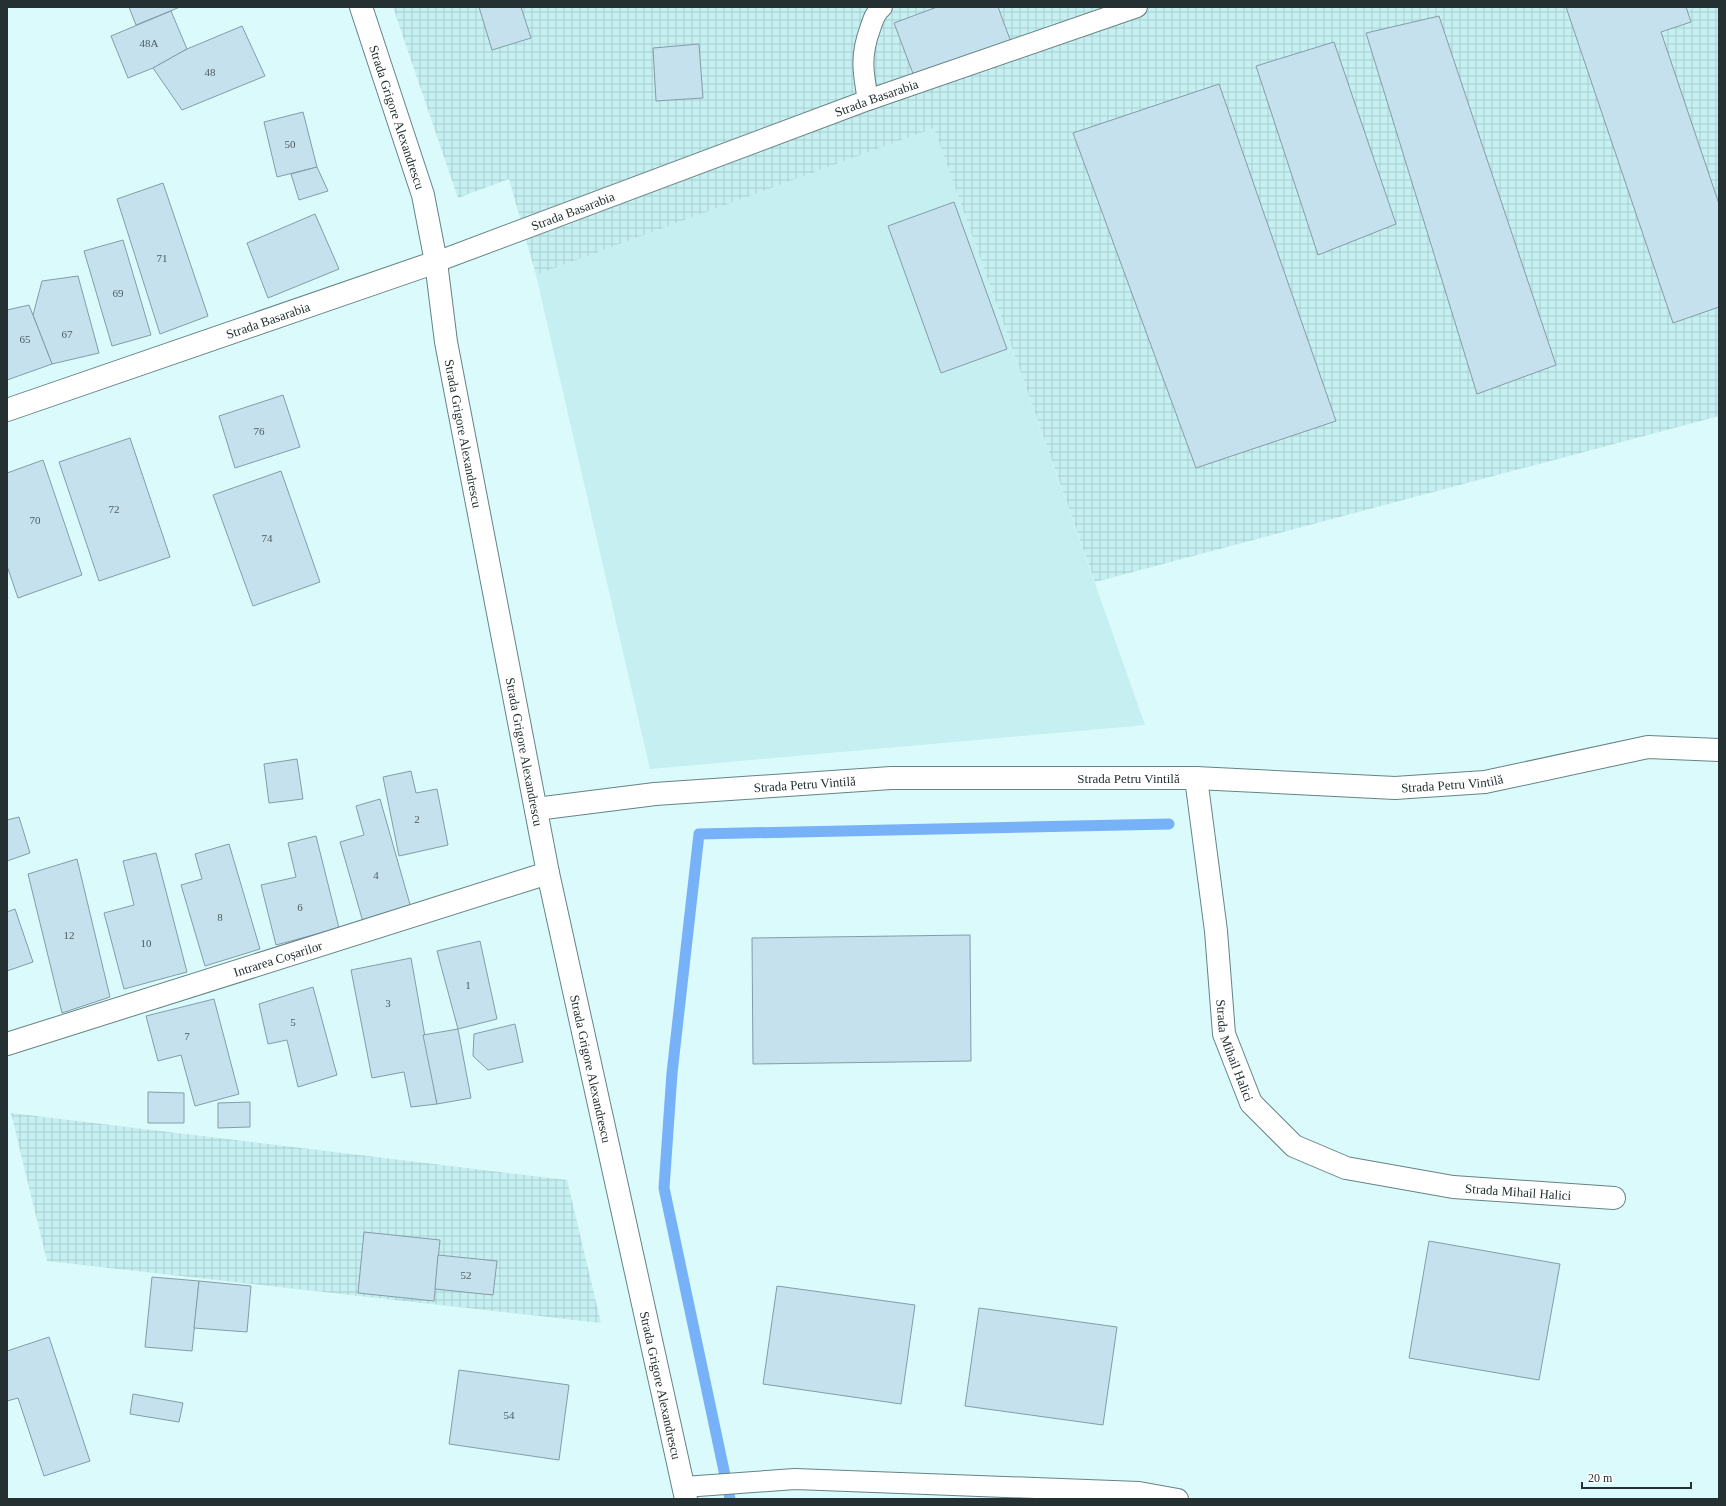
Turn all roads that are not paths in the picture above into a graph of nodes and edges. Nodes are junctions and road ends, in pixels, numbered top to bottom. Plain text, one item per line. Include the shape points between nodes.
1 (361, 7) edge
2 (882, 7) edge
3 (1138, 7) edge
4 (868, 100) junction
5 (436, 262) junction
6 (7, 410) edge
7 (1719, 750) edge
8 (1196, 778) junction
9 (536, 809) junction
10 (548, 873) junction
11 (7, 1044) edge
12 (1614, 1198) dead end
13 (692, 1490) edge
14 (1178, 1499) edge

1 - 5 street, Strada Grigore Alexandrescu via 423,195
2 - 4 lane via 876,13 864,44 863,72
3 - 4 lane, Strada Basarabia
4 - 5 lane, Strada Basarabia
5 - 6 street, Strada Basarabia
5 - 9 street, Strada Grigore Alexandrescu via 446,342
7 - 8 street, Strada Petru Vintilă via 1648,747 1485,782 1395,788
8 - 9 street, Strada Petru Vintilă via 891,778 655,794
8 - 12 street, Strada Mihail Halici via 1216,931 1224,1034 1251,1103 1294,1146 1346,1168 1453,1188
9 - 10 street, Strada Grigore Alexandrescu
10 - 11 street, Intrarea Coșarilor
10 - 13 street, Strada Grigore Alexandrescu
13 - 14 lane via 748,1482 795,1479 1139,1492

